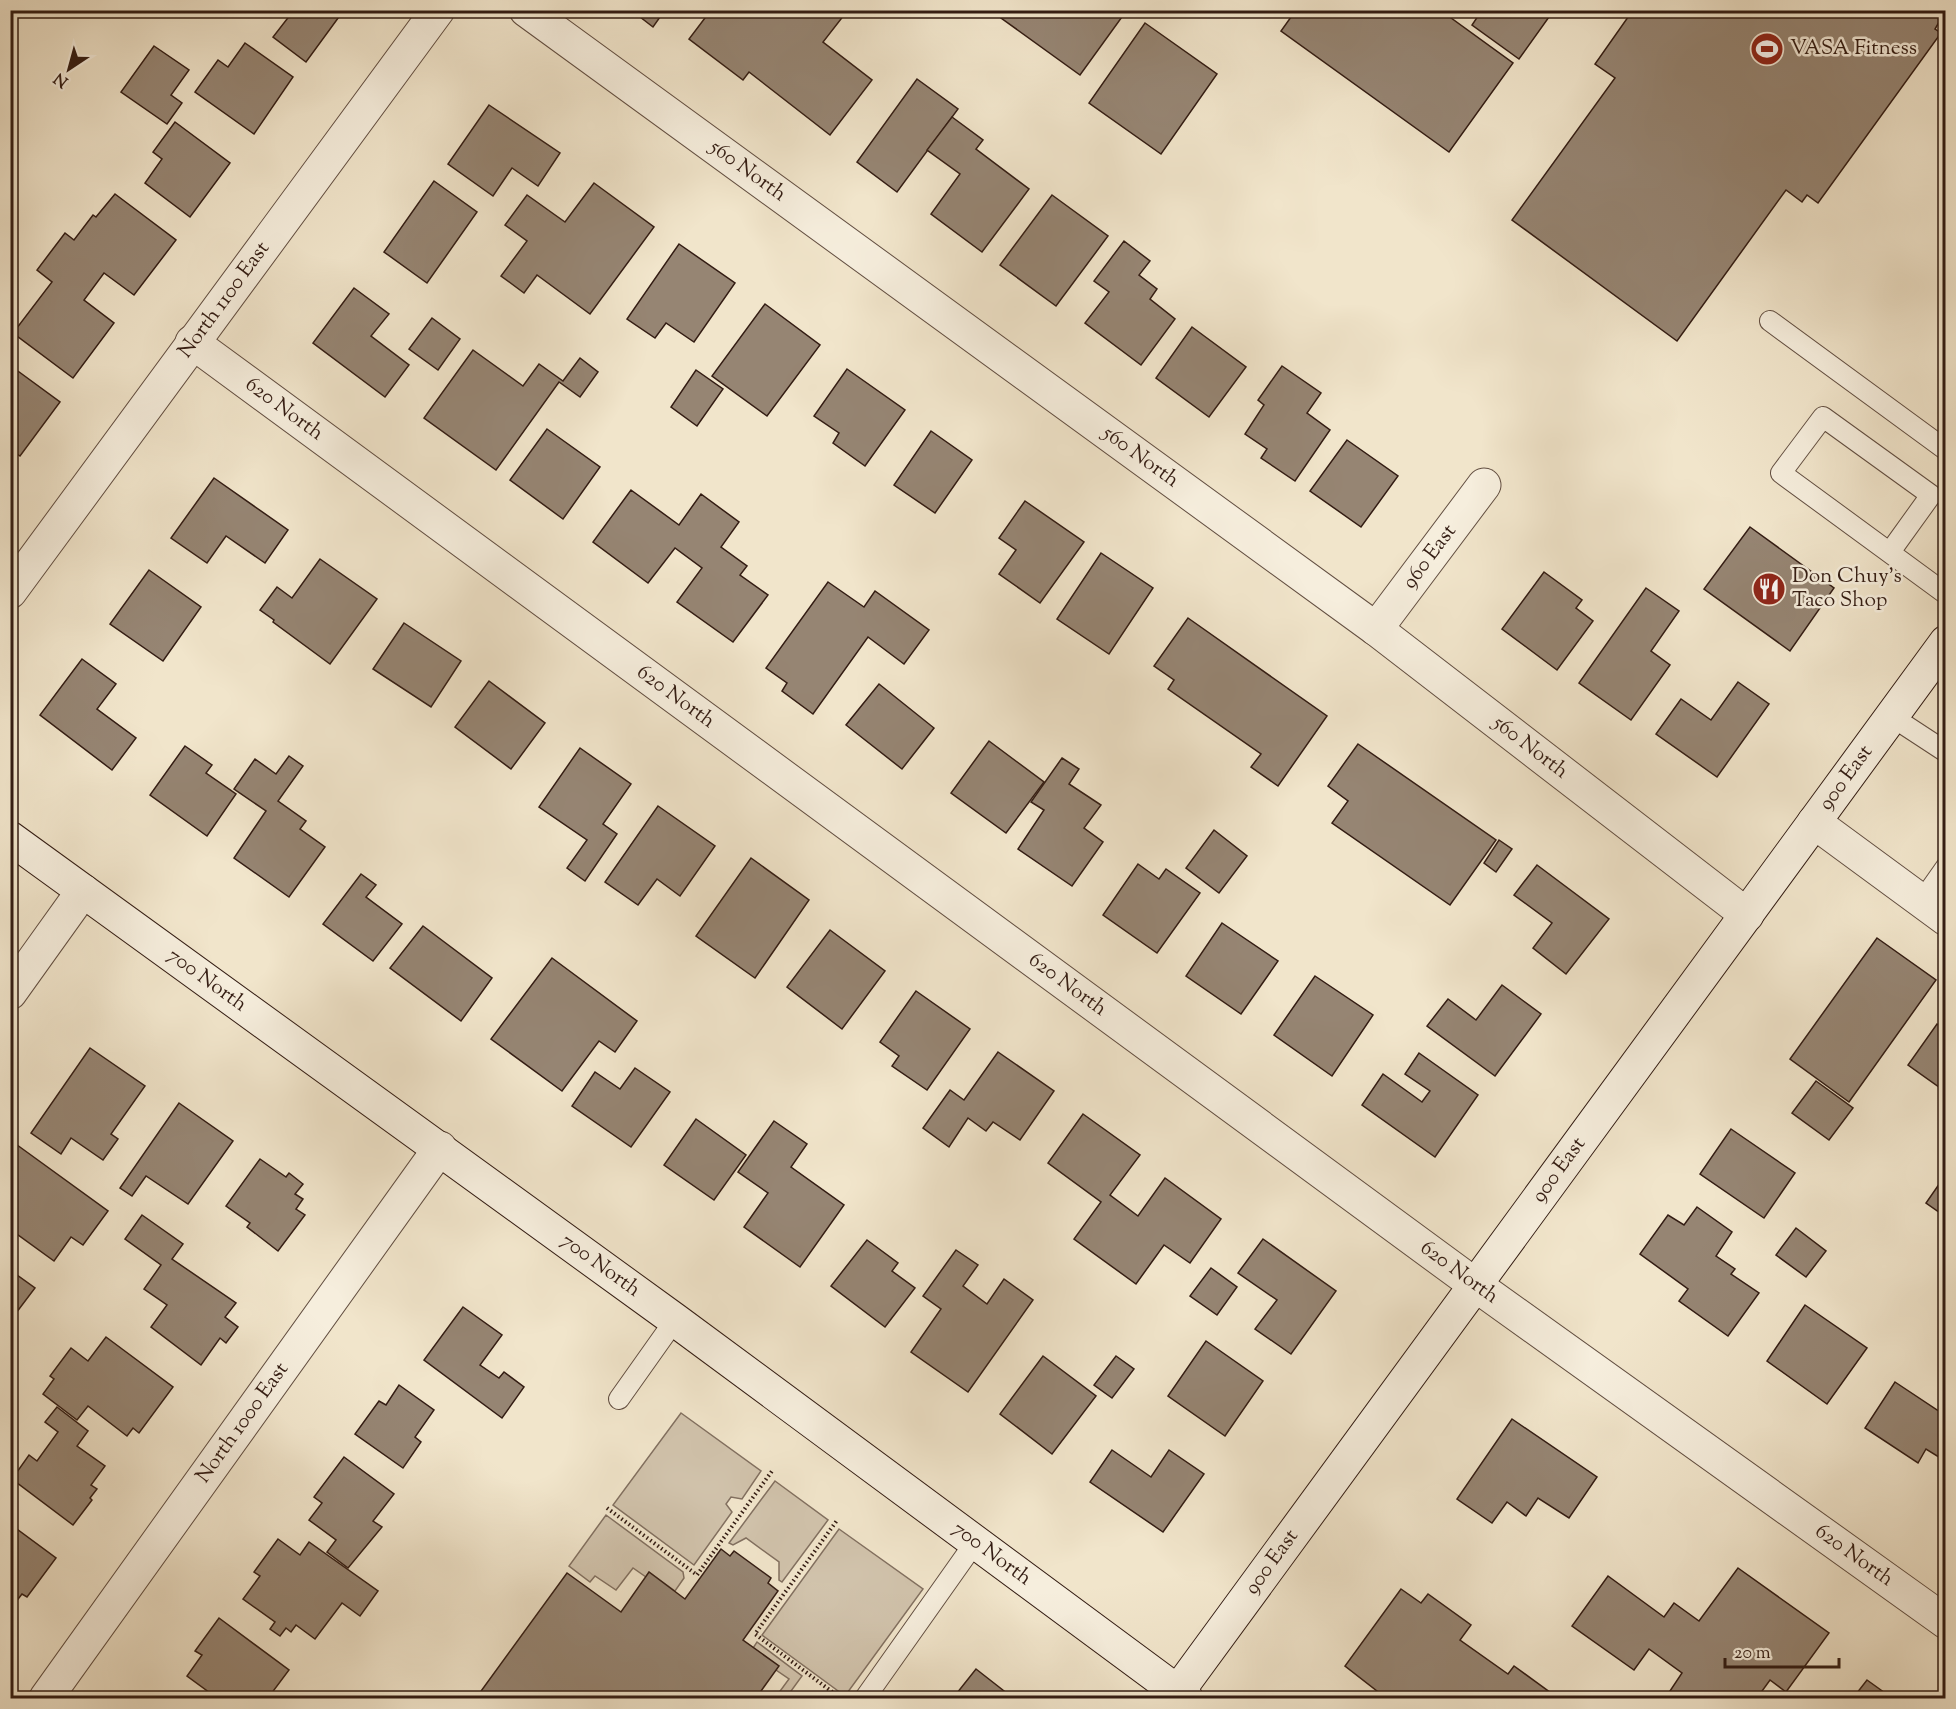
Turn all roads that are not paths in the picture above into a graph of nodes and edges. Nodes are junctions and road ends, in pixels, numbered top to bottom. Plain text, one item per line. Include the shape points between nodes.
1 (438, 10) edge
2 (526, 10) edge
3 (1770, 321) dead end
4 (192, 342) junction
5 (1946, 450) edge
6 (1484, 485) dead end
7 (1890, 552) junction
8 (10, 591) edge
9 (1946, 594) edge
10 (1376, 629) junction
11 (1946, 642) edge
12 (1892, 716) junction
13 (1946, 752) edge
14 (1814, 822) junction
15 (10, 838) edge
16 (1946, 867) edge
17 (83, 891) junction
18 (1934, 910) edge
19 (1747, 915) junction
20 (10, 993) edge
21 (440, 1148) junction
22 (1474, 1284) junction
23 (675, 1320) junction
24 (619, 1399) dead end
25 (976, 1541) junction
26 (1946, 1622) edge
27 (1179, 1696) edge
28 (46, 1698) edge
29 (865, 1698) edge

1 - 4 street, North 1100 East
2 - 10 street, 560 North
3 - 5 lane
4 - 8 street, North 1100 East
4 - 22 street, 620 North
6 - 10 street, 960 East
7 - 7 lane via 1781,473 1823,417 1931,495
7 - 9 lane
10 - 19 street, 560 North
11 - 12 street, 900 East
12 - 13 lane
12 - 14 street, 900 East
14 - 18 street
14 - 19 street, 900 East
15 - 17 street, 700 North
16 - 18 lane
17 - 20 street
17 - 21 street, 700 North
19 - 22 street, 900 East
21 - 23 street, 700 North
21 - 28 street, North 1000 East
22 - 26 street, 620 North
22 - 27 street, 900 East
23 - 24 lane
23 - 25 street, 700 North
25 - 27 street, 700 North
25 - 29 lane

